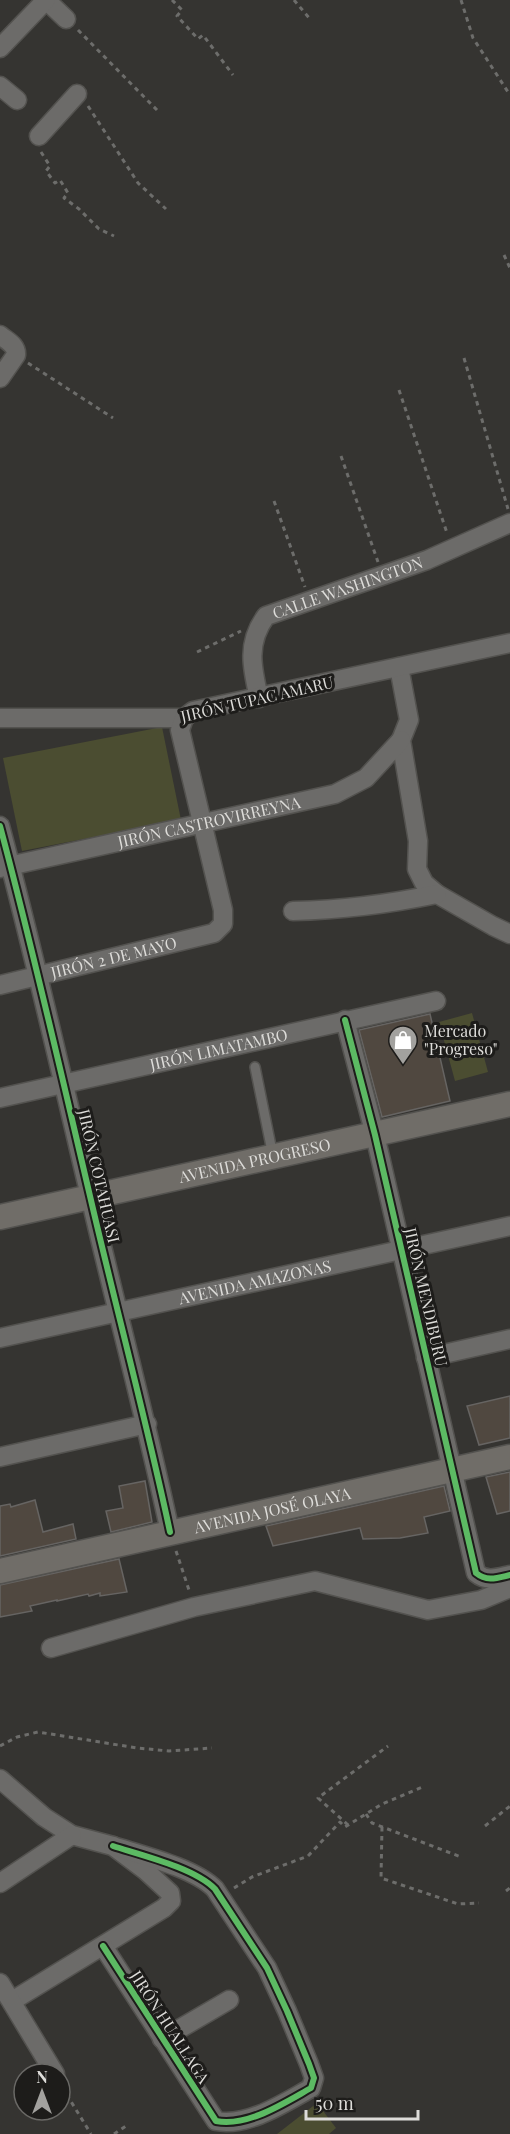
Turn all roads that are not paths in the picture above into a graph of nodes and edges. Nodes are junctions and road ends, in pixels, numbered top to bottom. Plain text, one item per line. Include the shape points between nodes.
1 (46, 0) edge
2 (66, 20) road end
3 (0, 48) edge
4 (0, 86) edge
5 (77, 94) road end
6 (17, 100) dead end
7 (39, 136) road end
8 (0, 335) edge
9 (0, 378) edge
10 (510, 523) edge
11 (510, 643) edge
12 (399, 667) junction
13 (259, 698) junction
14 (0, 718) edge
15 (184, 718) junction
16 (401, 740) junction
17 (203, 823) junction
18 (0, 826) edge
19 (5, 867) edge
20 (436, 894) junction
21 (292, 911) dead end
22 (510, 934) edge
23 (39, 976) junction
24 (0, 985) edge
25 (436, 1001) dead end
26 (345, 1020) junction
27 (255, 1067) dead end
28 (64, 1084) junction
29 (0, 1098) edge
30 (510, 1104) edge
31 (375, 1135) junction
32 (273, 1156) junction
33 (90, 1197) junction
34 (0, 1217) edge
35 (510, 1226) edge
36 (401, 1250) junction
37 (118, 1311) junction
38 (0, 1338) edge
39 (510, 1339) edge
40 (426, 1358) junction
41 (147, 1424) junction
42 (0, 1457) edge
43 (510, 1457) edge
44 (452, 1470) junction
45 (170, 1532) junction
46 (0, 1571) edge
47 (510, 1575) edge
48 (510, 1588) edge
49 (51, 1648) dead end
50 (0, 1779) edge
51 (72, 1835) junction
52 (113, 1846) junction
53 (0, 1883) edge
54 (103, 1946) junction
55 (3, 1989) edge
56 (229, 2000) dead end
57 (162, 2039) junction
58 (47, 2062) edge

1 - 2 street
1 - 3 street
4 - 6 street
5 - 7 street
8 - 9 street via 17,351
10 - 13 street, CALLE WASHINGTON via 452,550 266,616 256,632 251,663
11 - 12 street, JIRÓN TUPAC AMARU
12 - 13 street, JIRÓN TUPAC AMARU
12 - 16 street via 409,720
13 - 15 street, JIRÓN TUPAC AMARU via 193,711
14 - 15 street, JIRÓN TUPAC AMARU
15 - 17 street via 180,730
16 - 17 street, JIRÓN CASTROVIRREYNA via 366,778 335,794
16 - 20 street via 418,841 417,869
17 - 19 street, JIRÓN CASTROVIRREYNA
17 - 23 street, JIRÓN 2 DE MAYO via 223,910 223,924 214,933
18 - 19 street, JIRÓN COTAHUASI
19 - 23 street, JIRÓN COTAHUASI
20 - 21 street via 320,911
20 - 22 street
23 - 24 street, JIRÓN 2 DE MAYO
23 - 28 street, JIRÓN COTAHUASI
25 - 26 street, JIRÓN LIMATAMBO
26 - 28 street, JIRÓN LIMATAMBO
26 - 31 street, JIRÓN MENDIBURU
27 - 32 lane
28 - 29 street, JIRÓN LIMATAMBO
28 - 33 street, JIRÓN COTAHUASI
30 - 31 street, AVENIDA PROGRESO
31 - 32 street, AVENIDA PROGRESO
31 - 36 street, JIRÓN MENDIBURU
32 - 33 street, AVENIDA PROGRESO
33 - 34 street, AVENIDA PROGRESO
33 - 37 street, JIRÓN COTAHUASI
35 - 36 street, AVENIDA AMAZONAS
36 - 37 street, AVENIDA AMAZONAS
36 - 40 street, JIRÓN MENDIBURU
37 - 38 street, AVENIDA AMAZONAS
37 - 41 street, JIRÓN COTAHUASI
39 - 40 street
40 - 44 street, JIRÓN MENDIBURU
41 - 42 street
41 - 45 street, JIRÓN COTAHUASI
43 - 44 street, AVENIDA JOSÉ OLAYA
44 - 45 street, AVENIDA JOSÉ OLAYA
44 - 47 street, JIRÓN MENDIBURU via 476,1573 489,1580
45 - 46 street, AVENIDA JOSÉ OLAYA
48 - 49 street via 481,1600 428,1610 315,1581 194,1606
50 - 51 street
51 - 52 street
51 - 53 street
52 - 54 street via 170,1893 171,1901
52 - 57 street, JIRÓN HUALLAGA via 207,1880 267,1968 314,2078 311,2088 269,2111 226,2123 216,2121
54 - 55 street
54 - 57 street, JIRÓN HUALLAGA
55 - 58 street
56 - 57 street

